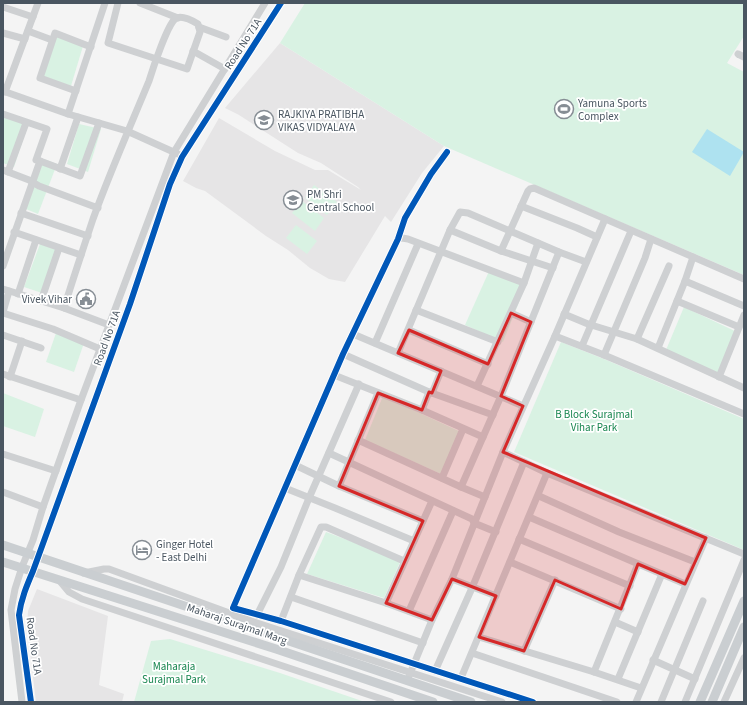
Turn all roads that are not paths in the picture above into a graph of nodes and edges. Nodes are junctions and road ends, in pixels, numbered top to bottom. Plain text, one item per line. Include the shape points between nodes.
1 (38, 3) edge
2 (104, 3) edge
3 (118, 3) edge
4 (140, 3) edge
5 (266, 3) edge
6 (281, 3) edge
7 (3, 6) edge
8 (33, 17) junction
9 (178, 18) junction
10 (199, 28) junction
11 (28, 31) junction
12 (3, 33) edge
13 (226, 36) dead end
14 (25, 39) junction
15 (52, 40) junction
16 (91, 47) junction
17 (194, 51) junction
18 (157, 60) junction
19 (225, 69) junction
20 (76, 91) junction
21 (4, 92) edge
22 (3, 114) edge
23 (68, 114) junction
24 (78, 117) junction
25 (26, 123) junction
26 (99, 123) junction
27 (127, 131) junction
28 (174, 152) junction
29 (447, 152) dead end
30 (182, 157) junction
31 (40, 161) junction
32 (60, 168) junction
33 (6, 171) edge
34 (32, 182) junction
35 (521, 206) junction
36 (98, 208) junction
37 (22, 213) junction
38 (605, 219) junction
39 (450, 230) junction
40 (510, 231) junction
41 (631, 231) junction
42 (14, 232) junction
43 (88, 236) junction
44 (597, 237) junction
45 (398, 239) junction
46 (651, 239) junction
47 (36, 240) junction
48 (538, 243) junction
49 (418, 244) junction
50 (59, 248) junction
51 (501, 251) junction
52 (442, 252) junction
53 (559, 252) junction
54 (81, 255) junction
55 (693, 257) junction
56 (531, 262) junction
57 (586, 262) junction
58 (3, 266) edge
59 (669, 266) dead end
60 (553, 268) junction
61 (744, 279) edge
62 (685, 281) junction
63 (524, 283) junction
64 (6, 290) edge
65 (18, 294) junction
66 (41, 301) junction
67 (677, 301) junction
68 (744, 306) edge
69 (64, 308) junction
70 (416, 310) junction
71 (3, 312) edge
72 (511, 313) junction
73 (564, 314) junction
74 (744, 315) edge
75 (531, 322) junction
76 (109, 325) junction
77 (591, 325) junction
78 (739, 327) junction
79 (409, 330) junction
80 (613, 331) junction
81 (353, 334) junction
82 (3, 335) edge
83 (555, 336) junction
84 (637, 339) junction
85 (22, 341) junction
86 (498, 342) junction
87 (375, 343) junction
88 (582, 346) junction
89 (41, 348) dead end
90 (658, 348) junction
91 (100, 349) junction
92 (398, 352) junction
93 (343, 354) junction
94 (604, 355) junction
95 (488, 364) junction
96 (441, 371) junction
97 (334, 374) junction
98 (6, 375) edge
99 (719, 377) junction
100 (359, 384) junction
101 (477, 386) junction
102 (744, 388) edge
103 (430, 392) junction
104 (378, 393) junction
105 (501, 396) junction
106 (81, 400) junction
107 (523, 406) junction
108 (422, 410) junction
109 (744, 414) edge
110 (493, 415) junction
111 (463, 429) junction
112 (483, 437) junction
113 (358, 440) junction
114 (329, 452) junction
115 (503, 452) junction
116 (3, 454) edge
117 (349, 462) junction
118 (524, 462) junction
119 (295, 465) junction
120 (56, 471) junction
121 (547, 473) junction
122 (319, 476) junction
123 (442, 478) junction
124 (339, 486) junction
125 (461, 487) junction
126 (284, 488) junction
127 (3, 492) edge
128 (539, 496) junction
129 (485, 497) junction
130 (309, 498) junction
131 (432, 501) junction
132 (43, 507) junction
133 (453, 511) junction
134 (529, 517) junction
135 (423, 521) junction
136 (474, 523) junction
137 (496, 532) junction
138 (706, 538) junction
139 (519, 539) junction
140 (414, 541) junction
141 (3, 545) edge
142 (27, 554) junction
143 (744, 554) edge
144 (38, 557) junction
145 (744, 560) edge
146 (404, 561) junction
147 (3, 562) edge
148 (510, 562) junction
149 (695, 562) junction
150 (638, 564) junction
151 (22, 567) junction
152 (33, 571) junction
153 (299, 574) junction
154 (662, 574) junction
155 (59, 579) junction
156 (452, 579) junction
157 (555, 580) junction
158 (685, 584) junction
159 (630, 586) junction
160 (472, 588) junction
161 (496, 596) junction
162 (291, 597) junction
163 (703, 601) dead end
164 (744, 601) edge
165 (386, 602) junction
166 (621, 609) junction
167 (409, 611) junction
168 (432, 620) junction
169 (281, 621) junction
170 (255, 622) junction
171 (615, 622) junction
172 (744, 627) edge
173 (638, 632) junction
174 (478, 637) junction
175 (422, 643) junction
176 (524, 652) junction
177 (472, 653) junction
178 (744, 658) edge
179 (653, 660) junction
180 (414, 664) junction
181 (742, 666) edge
182 (675, 670) junction
183 (435, 671) junction
184 (594, 672) junction
185 (408, 677) junction
186 (461, 678) junction
187 (695, 679) junction
188 (618, 680) junction
189 (641, 688) junction
190 (407, 693) junction
191 (22, 702) edge
192 (32, 702) edge
193 (391, 702) edge
194 (403, 702) edge
195 (433, 702) edge
196 (471, 702) edge
197 (502, 702) edge
198 (532, 702) edge
199 (617, 702) edge
200 (636, 702) edge
201 (661, 702) edge
202 (685, 702) edge
203 (700, 702) edge
204 (712, 702) edge
205 (724, 702) edge

1 - 8 street
2 - 16 street
3 - 18 street via 108,43
4 - 9 street
5 - 19 street, Road No 71A
6 - 30 street, Road No 71A
7 - 8 street
8 - 11 street
9 - 10 street via 192,21 198,24
9 - 18 street via 168,31
10 - 13 street
10 - 17 street
11 - 14 street
11 - 15 street
12 - 14 street
14 - 21 street
15 - 16 street via 55,33
15 - 20 street via 40,78
16 - 20 street
17 - 18 street via 187,70
17 - 19 street
18 - 27 street
19 - 28 street, Road No 71A
20 - 23 street
21 - 23 street
22 - 25 street
23 - 24 street
24 - 26 street
24 - 32 street
25 - 31 street via 47,129 36,160
25 - 33 street
26 - 27 street
26 - 32 street via 80,176
27 - 28 street
27 - 36 street
28 - 30 street
28 - 76 street, Road No 71A
29 - 45 street via 405,218
30 - 144 street, Road No 71A via 170,184 130,304
31 - 32 street
31 - 34 street
33 - 34 street
34 - 36 street
34 - 37 street
35 - 38 street via 528,191 534,188
35 - 40 street
35 - 44 street
36 - 43 street
37 - 42 street
37 - 43 street
38 - 41 street
38 - 44 street
39 - 40 street via 458,214 465,212
39 - 51 street
39 - 52 street
40 - 48 street
40 - 51 street
41 - 46 street
41 - 77 street
42 - 47 street
42 - 58 street
43 - 54 street
44 - 57 street
45 - 49 street
45 - 81 street
46 - 55 street
46 - 80 street
47 - 50 street
47 - 65 street
48 - 53 street
48 - 56 street
49 - 52 street
49 - 87 street
50 - 54 street
50 - 66 street
51 - 56 street
52 - 63 street
52 - 70 street
53 - 57 street
53 - 60 street
54 - 69 street
55 - 61 street
55 - 62 street
56 - 60 street
56 - 63 street
57 - 73 street
59 - 84 street
60 - 75 street
62 - 67 street
62 - 68 street
63 - 72 street
64 - 65 street
64 - 71 street
65 - 66 street
66 - 69 street
67 - 78 street
67 - 90 street
69 - 76 street
70 - 79 street
70 - 86 street
71 - 91 street
72 - 75 street
72 - 86 street
73 - 77 street
73 - 83 street
74 - 78 street
75 - 105 street
76 - 91 street, Road No 71A
77 - 80 street
77 - 88 street
78 - 99 street
79 - 92 street
79 - 95 street
80 - 84 street
80 - 94 street
81 - 87 street
81 - 93 street
82 - 85 street
83 - 88 street
83 - 107 street
84 - 90 street
85 - 89 street
85 - 98 street
86 - 95 street
87 - 92 street
88 - 94 street
90 - 99 street
91 - 106 street, Road No 71A
92 - 96 street
93 - 97 street
93 - 103 street
94 - 109 street
95 - 101 street
96 - 101 street
96 - 103 street
97 - 100 street
97 - 119 street
98 - 106 street
99 - 102 street
100 - 104 street
100 - 114 street
101 - 105 street
103 - 108 street
103 - 110 street
104 - 108 street
104 - 113 street
105 - 107 street
105 - 110 street
106 - 120 street, Road No 71A
107 - 115 street
108 - 111 street
110 - 112 street
111 - 112 street
111 - 123 street
112 - 125 street
113 - 117 street
113 - 123 street
114 - 117 street
114 - 122 street
115 - 118 street
115 - 129 street
116 - 120 street
117 - 124 street
117 - 131 street
118 - 121 street
118 - 137 street
119 - 122 street
119 - 126 street
120 - 132 street, Road No 71A
121 - 128 street
121 - 138 street
122 - 124 street
122 - 130 street
123 - 125 street
124 - 135 street
125 - 129 street
126 - 130 street
126 - 170 street via 233,608
127 - 132 street
128 - 134 street
128 - 149 street
129 - 136 street
130 - 140 street
130 - 170 street
131 - 133 street
131 - 135 street
132 - 142 street, Road No 71A
133 - 136 street via 472,519
133 - 167 street
134 - 139 street
134 - 150 street
135 - 140 street
136 - 137 street
136 - 156 street
137 - 160 street
138 - 143 street
138 - 149 street
139 - 148 street
139 - 159 street
140 - 146 street
141 - 142 main road, Maharaj Surajmal Marg
142 - 144 main road, Maharaj Surajmal Marg
142 - 151 street, Road No 71A
144 - 152 street, Road No 71A
144 - 170 main road, Maharaj Surajmal Marg via 84,573
145 - 187 street
146 - 153 street via 323,526
146 - 165 street
147 - 151 main road, Maharaj Surajmal Marg
148 - 157 street
148 - 161 street
149 - 158 street
150 - 154 street
150 - 159 street
151 - 152 main road, Maharaj Surajmal Marg
151 - 191 street, Road No 71A via 11,610
152 - 155 main road, Maharaj Surajmal Marg
152 - 192 street, Road No 71A via 20,604 19,614
153 - 162 street
153 - 165 street
154 - 158 street
154 - 173 street
155 - 190 main road, Maharaj Surajmal Marg
155 - 193 street via 69,592 82,599
156 - 160 street
156 - 168 street
157 - 166 street
157 - 176 street
158 - 179 street
159 - 166 street
160 - 161 street
160 - 183 street
161 - 174 street
162 - 169 street
162 - 175 street
163 - 182 street
164 - 203 main road
165 - 167 street
166 - 171 street
167 - 168 street
168 - 175 street
169 - 170 street
169 - 180 street
170 - 185 main road, Maharaj Surajmal Marg
171 - 173 street
171 - 184 street
172 - 204 main road
173 - 188 street
174 - 176 street
174 - 177 street
175 - 180 street
176 - 184 street
177 - 186 street
177 - 199 street
178 - 181 street
179 - 182 street
179 - 189 street
180 - 183 street
180 - 185 street
181 - 205 street
182 - 187 street
182 - 201 street
183 - 186 street
184 - 188 street
185 - 196 main road, Maharaj Surajmal Marg
185 - 197 street
186 - 198 street
187 - 202 street
188 - 189 street
189 - 200 street
190 - 194 main road
190 - 195 main road, Maharaj Surajmal Marg

